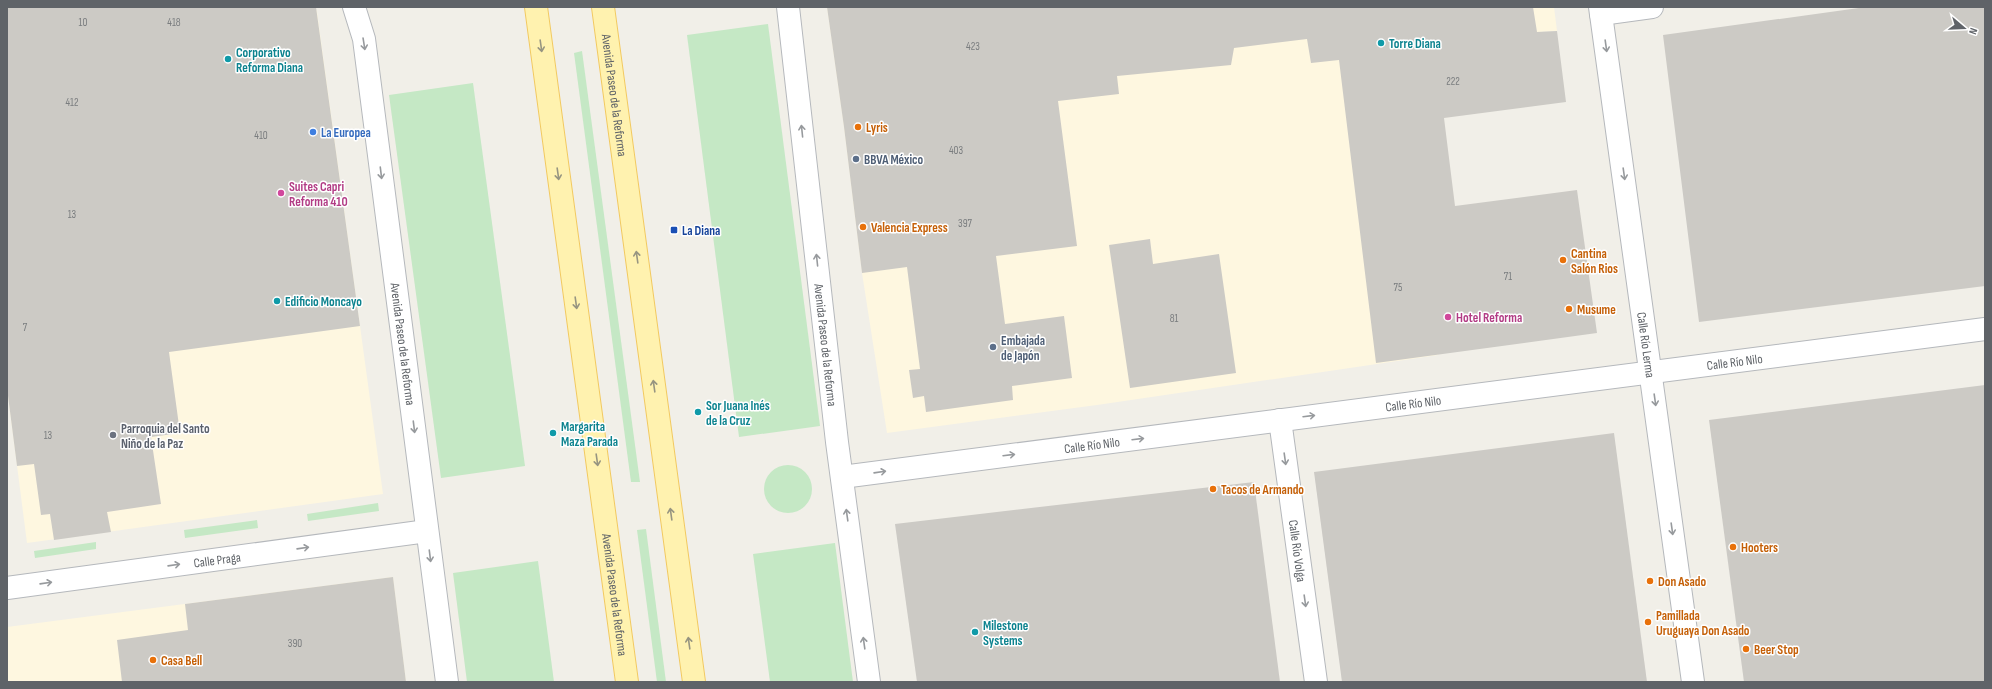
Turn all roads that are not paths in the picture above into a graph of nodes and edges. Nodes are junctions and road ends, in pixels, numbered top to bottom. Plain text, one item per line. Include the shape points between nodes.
1 (354, 7) edge
2 (536, 7) edge
3 (603, 7) edge
4 (788, 7) edge
5 (1652, 7) edge
6 (1601, 11) edge
7 (1985, 329) edge
8 (1651, 372) junction
9 (1280, 420) junction
10 (842, 477) junction
11 (427, 531) junction
12 (7, 588) edge
13 (448, 682) edge
14 (627, 682) edge
15 (694, 682) edge
16 (869, 682) edge
17 (1316, 682) edge
18 (1693, 682) edge

1 -> 11 street, Avenida Paseo de la Reforma via 365,47
2 -> 14 main road, Avenida Paseo de la Reforma
15 -> 3 main road, Avenida Paseo de la Reforma
10 -> 4 street, Avenida Paseo de la Reforma
5 - 6 street
6 -> 8 street, Calle Río Lerma
7 - 8 street, Calle Río Nilo
9 -> 8 street, Calle Río Nilo
8 -> 18 street, Calle Río Lerma
10 -> 9 street, Calle Río Nilo
9 -> 17 street, Calle Río Volga
16 -> 10 street, Avenida Paseo de la Reforma
12 -> 11 street, Calle Praga
11 -> 13 street, Avenida Paseo de la Reforma

